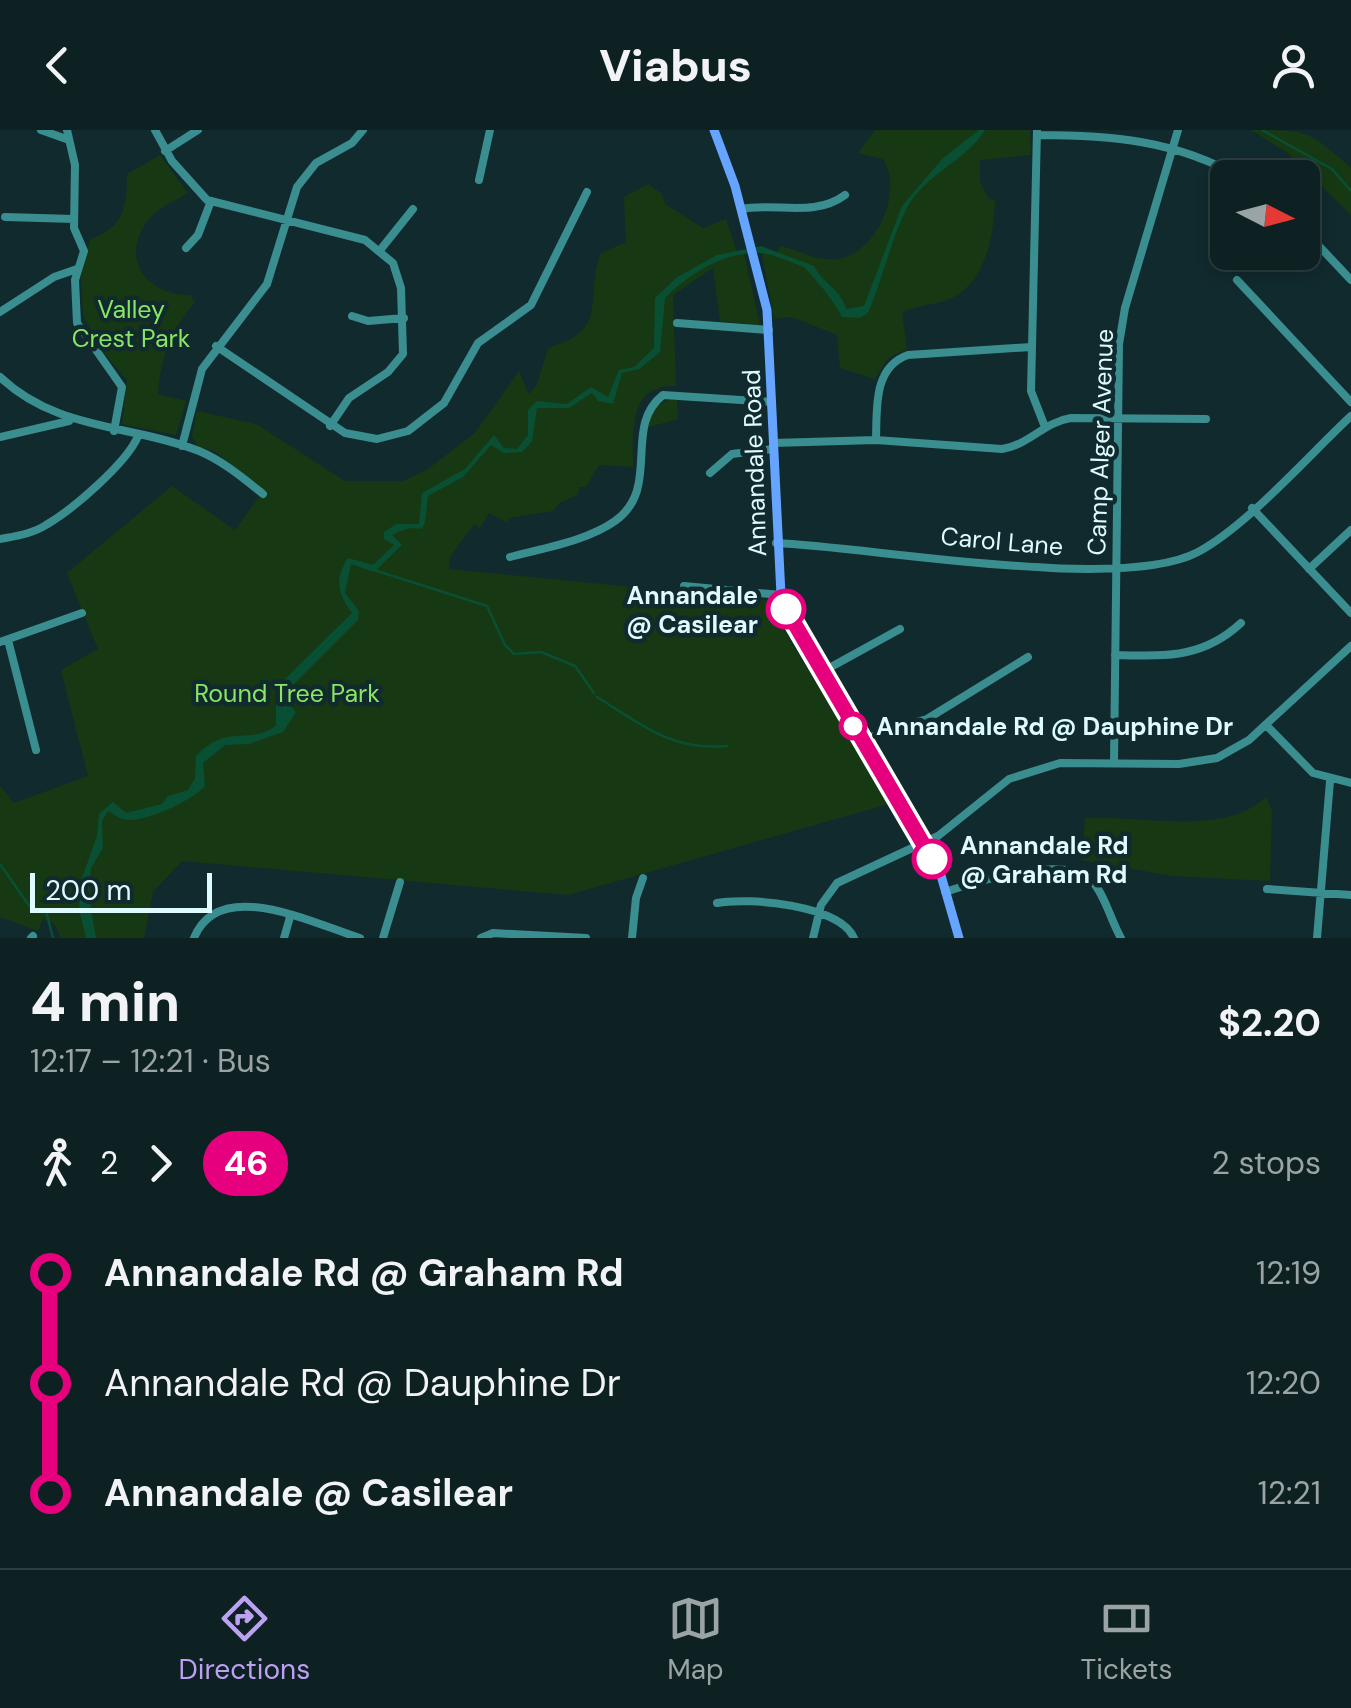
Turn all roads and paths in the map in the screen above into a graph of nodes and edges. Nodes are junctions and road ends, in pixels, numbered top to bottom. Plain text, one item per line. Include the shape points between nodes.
1 (42, 130) edge
2 (67, 130) edge
3 (155, 130) edge
4 (198, 130) edge
5 (363, 130) edge
6 (490, 130) edge
7 (714, 130) edge
8 (1178, 130) edge
9 (1037, 133) edge
10 (69, 140) junction
11 (1172, 149) junction
12 (165, 152) junction
13 (1210, 165) edge
14 (479, 180) dead end
15 (587, 192) dead end
16 (844, 195) dead end
17 (212, 201) junction
18 (413, 208) dead end
19 (742, 209) junction
20 (5, 218) dead end
21 (74, 219) junction
22 (287, 220) junction
23 (1320, 247) edge
24 (186, 248) dead end
25 (381, 248) junction
26 (77, 269) junction
27 (1236, 280) dead end
28 (1351, 280) edge
29 (0, 312) edge
30 (352, 316) dead end
31 (404, 318) junction
32 (677, 323) dead end
33 (769, 330) junction
34 (216, 346) junction
35 (1031, 348) junction
36 (0, 377) edge
37 (772, 402) junction
38 (1351, 402) edge
39 (1351, 416) edge
40 (1118, 418) junction
41 (1206, 419) dead end
42 (72, 421) junction
43 (330, 426) junction
44 (1045, 427) junction
45 (114, 430) junction
46 (138, 436) junction
47 (0, 437) edge
48 (876, 440) junction
49 (182, 446) junction
50 (773, 446) junction
51 (710, 473) dead end
52 (263, 494) dead end
53 (1252, 508) junction
54 (1351, 530) edge
55 (0, 540) edge
56 (776, 543) junction
57 (510, 557) dead end
58 (1116, 568) junction
59 (1309, 569) junction
60 (684, 586) dead end
61 (781, 596) junction
62 (82, 613) dead end
63 (1351, 614) edge
64 (1241, 623) dead end
65 (900, 629) dead end
66 (4, 641) edge
67 (1351, 646) edge
68 (1115, 656) junction
69 (1028, 658) dead end
70 (820, 673) junction
71 (1266, 725) junction
72 (862, 742) junction
73 (36, 750) dead end
74 (1114, 764) junction
75 (1330, 781) junction
76 (1351, 784) edge
77 (924, 844) junction
78 (643, 878) dead end
79 (400, 882) dead end
80 (1267, 889) dead end
81 (945, 892) junction
82 (1320, 892) junction
83 (1351, 895) edge
84 (717, 902) dead end
85 (819, 914) junction
86 (290, 917) junction
87 (194, 938) edge
88 (284, 938) edge
89 (360, 938) edge
90 (383, 938) edge
91 (481, 938) edge
92 (586, 938) edge
93 (632, 938) edge
94 (813, 938) edge
95 (854, 938) edge
96 (959, 938) edge
97 (1120, 938) edge
98 (1317, 938) edge

1 - 10 street
2 - 10 street
3 - 12 street
4 - 12 street
5 - 22 street via 308,170
6 - 14 street
7 - 19 main road, Annandale Road
8 - 11 street, Camp Alger Avenue
9 - 11 street via 1116,136
9 - 35 street
10 - 21 street
11 - 13 street
11 - 40 street, Camp Alger Avenue via 1122,326
12 - 17 street via 194,190
15 - 43 street via 531,304 478,343 436,412 388,438 352,436
16 - 19 street via 804,208
17 - 22 street
17 - 24 street
18 - 25 street
19 - 33 main road, Annandale Road
20 - 21 street
21 - 26 street via 84,251
22 - 25 street
22 - 34 street via 265,287
23 - 28 street
25 - 31 street via 397,271
26 - 29 street
26 - 45 street via 78,328 122,387
27 - 38 street
30 - 31 street
31 - 43 street via 399,361 357,390
32 - 33 street
33 - 37 main road, Annandale Road
34 - 43 street
34 - 49 street via 198,381
35 - 44 street via 1032,402
35 - 48 street via 895,361 882,378
36 - 42 street
37 - 50 main road, Annandale Road
37 - 57 street via 663,395 644,421 643,475 628,510 602,529
39 - 53 street, Carol Lane
40 - 41 street
40 - 44 street via 1071,418
40 - 58 street, Camp Alger Avenue
42 - 45 street
42 - 47 street
44 - 48 street via 1002,449
45 - 46 street
46 - 49 street
46 - 55 street via 127,456 58,518
48 - 50 street
49 - 52 street via 224,464
50 - 51 street via 732,454
50 - 56 main road, Annandale Road
53 - 58 street, Carol Lane via 1189,556 1160,566
53 - 59 street
54 - 59 street
56 - 58 street, Carol Lane
56 - 61 main road, Annandale Road
58 - 68 street, Camp Alger Avenue
59 - 63 street
60 - 61 street
61 - 70 main road, Annandale Road
62 - 66 street
64 - 68 street via 1195,653
65 - 70 street
66 - 73 street
67 - 71 street
68 - 74 street, Camp Alger Avenue
69 - 72 street via 927,718
70 - 72 main road, Annandale Road
71 - 74 street via 1240,747 1205,762
71 - 75 street via 1306,768
72 - 77 main road, Annandale Road
74 - 77 street via 1060,763 1020,774
75 - 76 street
75 - 82 street
77 - 81 main road, Annandale Road
77 - 85 street via 845,877
78 - 93 street
79 - 90 street
80 - 82 street
81 - 96 main road, Annandale Road
81 - 97 street via 1020,872 1081,874 1095,884
82 - 83 street
82 - 98 street
84 - 85 street via 753,898
85 - 94 street
85 - 95 street via 843,922
86 - 87 street via 227,906 205,919
86 - 88 street
86 - 89 street
91 - 92 street

